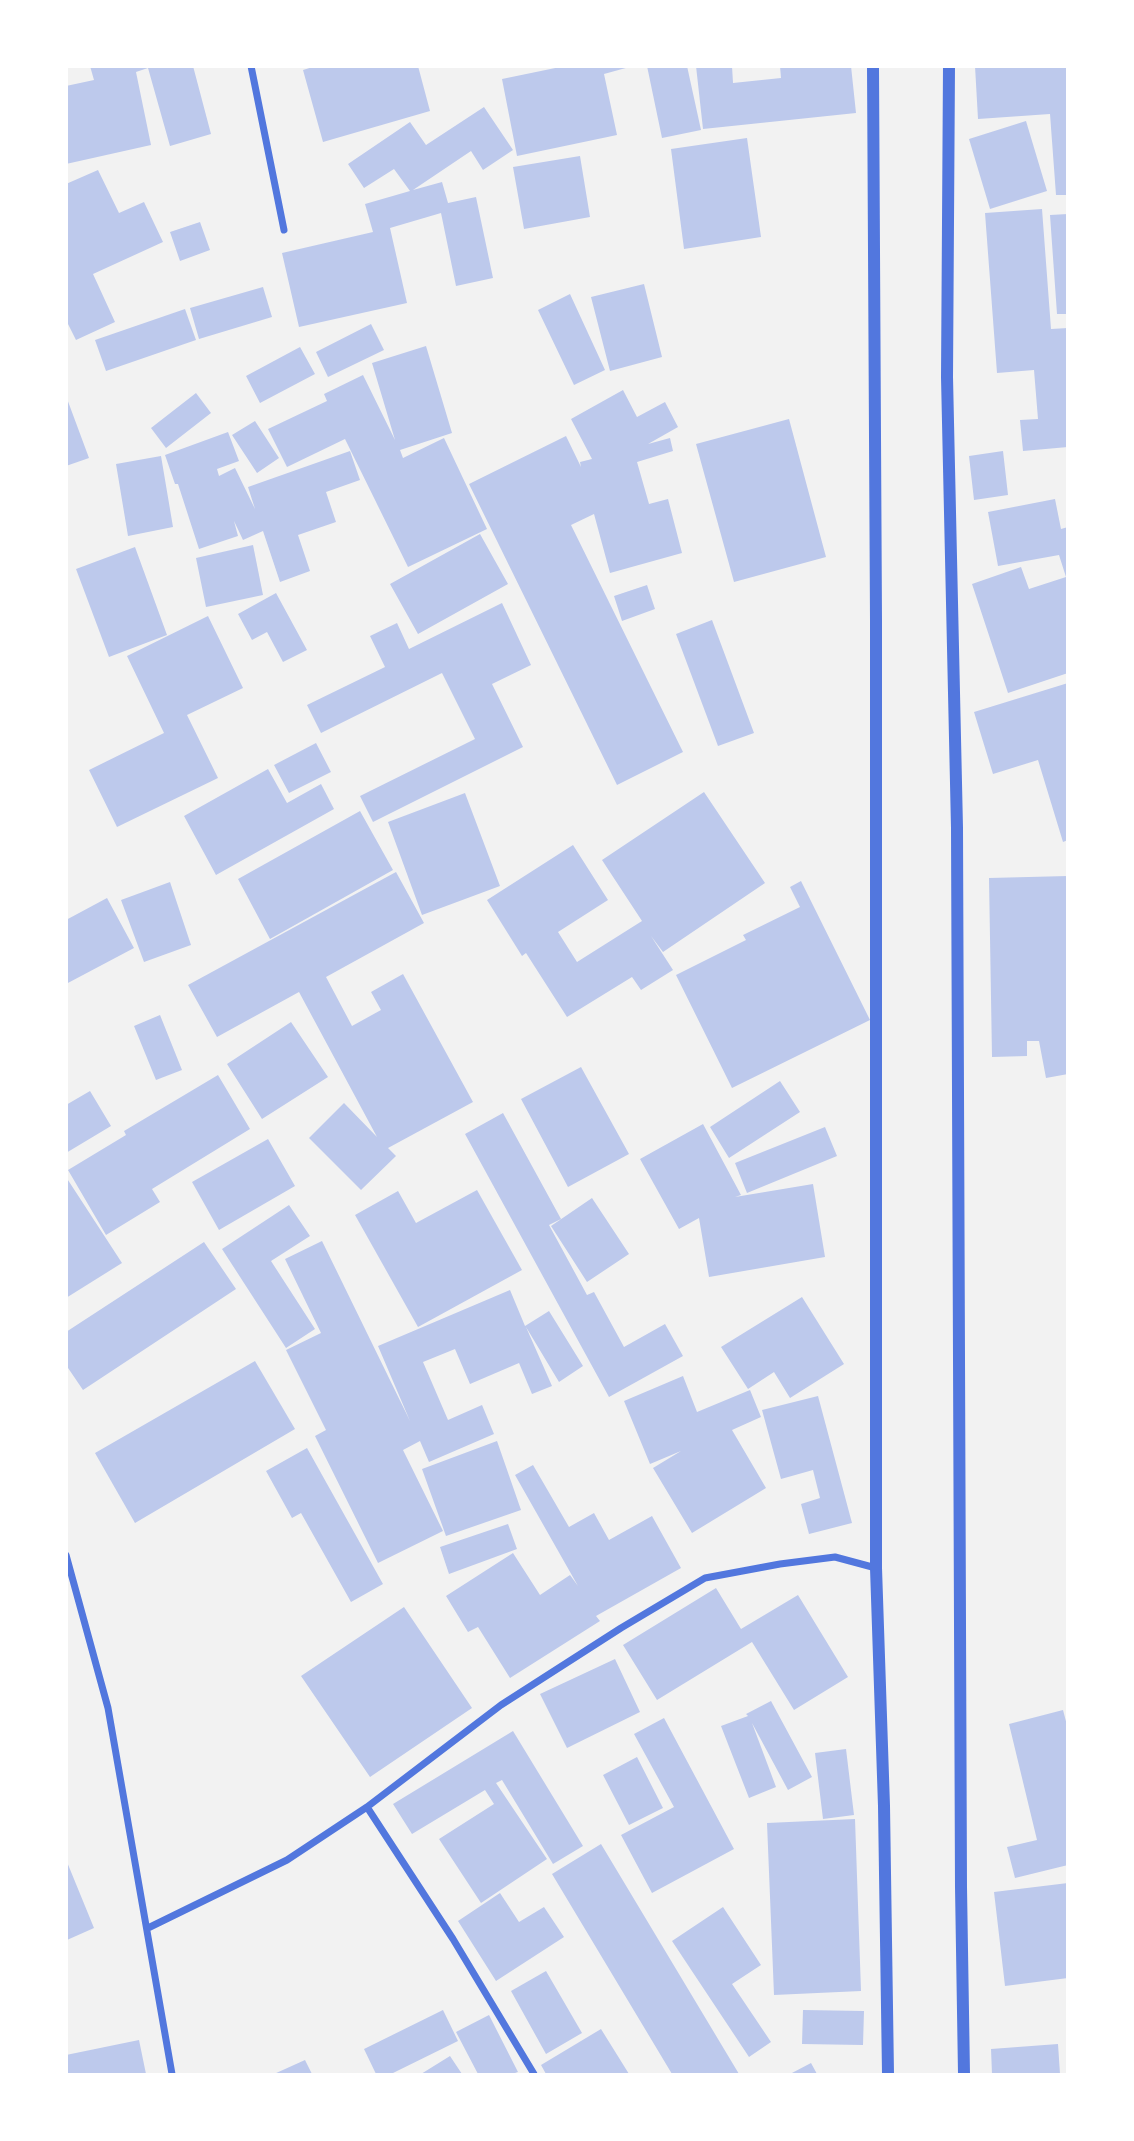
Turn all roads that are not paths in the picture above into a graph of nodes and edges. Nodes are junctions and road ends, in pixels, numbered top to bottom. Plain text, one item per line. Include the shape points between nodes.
1 (251, 66) edge
2 (873, 66) edge
3 (949, 66) edge
4 (284, 230) dead end
5 (66, 1555) edge
6 (876, 1568) junction
7 (367, 1807) junction
8 (148, 1928) junction
9 (172, 2074) edge
10 (534, 2074) edge
11 (888, 2074) edge
12 (964, 2074) edge

1 - 4 street
2 - 6 street
3 - 12 street via 947,377 957,828
5 - 8 street via 107,1707
6 - 7 street via 835,1557 705,1578 501,1705
6 - 11 street
7 - 8 street via 287,1860
7 - 10 street
8 - 9 street

